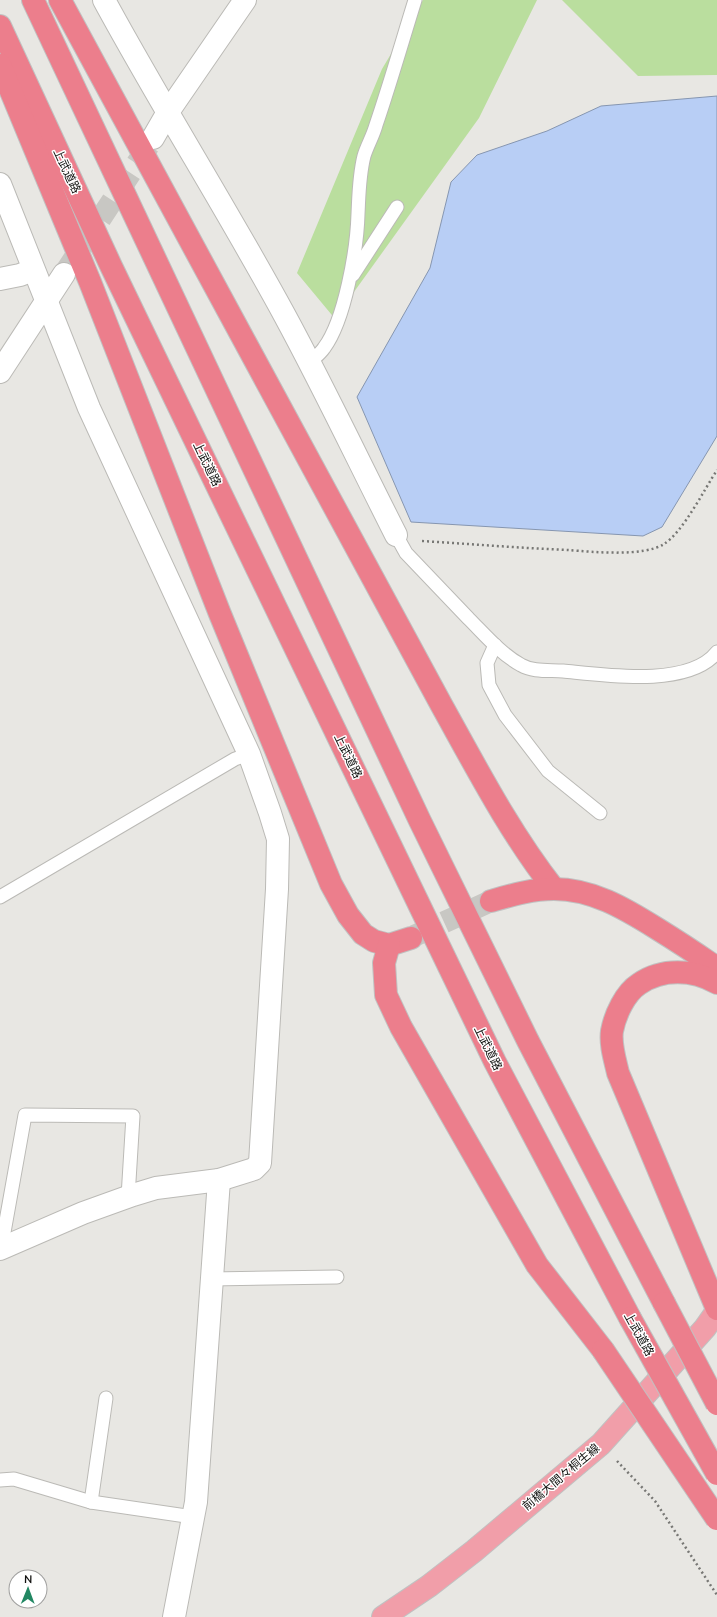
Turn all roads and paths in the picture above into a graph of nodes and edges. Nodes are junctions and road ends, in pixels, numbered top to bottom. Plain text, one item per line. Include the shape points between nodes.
1 (33, 0) edge
2 (60, 0) edge
3 (104, 0) edge
4 (245, 0) edge
5 (415, 0) edge
6 (0, 26) edge
7 (0, 65) edge
8 (168, 112) junction
9 (153, 138) tunnel mouth
10 (0, 184) edge
11 (397, 207) dead end
12 (33, 270) junction
13 (64, 274) tunnel mouth
14 (0, 279) edge
15 (349, 282) junction
16 (46, 302) junction
17 (309, 363) junction
18 (0, 372) edge
19 (717, 470) edge
20 (396, 535) junction
21 (495, 645) junction
22 (717, 652) edge
23 (249, 754) junction
24 (600, 813) dead end
25 (554, 889) junction
26 (0, 897) edge
27 (491, 901) tunnel mouth
28 (411, 938) tunnel mouth
29 (389, 945) junction
30 (717, 968) edge
31 (717, 983) edge
32 (218, 1180) junction
33 (128, 1197) junction
34 (1, 1249) edge
35 (337, 1277) dead end
36 (211, 1279) junction
37 (717, 1310) edge
38 (106, 1398) dead end
39 (717, 1404) edge
40 (601, 1444) junction
41 (717, 1474) edge
42 (0, 1480) edge
43 (91, 1502) junction
44 (193, 1517) junction
45 (717, 1519) edge
46 (717, 1595) edge
47 (174, 1617) edge
48 (382, 1617) edge

1 - 39 highway, bridge via 420,821 528,1041
2 - 25 highway via 442,706 531,859
3 - 8 street
4 - 8 street
5 - 15 lane via 365,156 359,182 355,249
6 - 41 highway, 上武道路, bridge via 111,266 495,1062 630,1318
7 - 29 highway via 90,282 220,614 328,877 348,915 363,934 374,941
8 - 9 street
8 - 17 street via 285,316
10 - 12 street
11 - 15 lane
12 - 14 street
12 - 16 street
13 - 16 street
15 - 17 lane via 330,339 324,349
16 - 18 street
16 - 23 street via 89,408
17 - 20 street
19 - 20 path via 679,531 664,544 646,551 534,549 421,541
20 - 21 lane via 406,553
21 - 22 lane via 521,665 532,670 546,669 609,676 678,673 696,668
21 - 24 lane via 487,663 489,685 505,715 548,771
23 - 26 lane via 235,759
23 - 32 street via 278,839 260,1162 254,1169
25 - 27 highway via 523,892
25 - 30 highway via 581,892 629,911
28 - 29 highway
29 - 45 highway, bridge via 384,963 386,995 401,1027 537,1265 603,1350
31 - 37 highway via 706,976 678,972 656,976 638,984 617,1011 612,1032 618,1073
32 - 33 street via 156,1188
32 - 36 street
33 - 34 street via 83,1213
33 - 34 lane via 133,1116 25,1115
35 - 36 lane
36 - 44 street
37 - 40 main road, 前橋大間々桐生線 via 705,1328
38 - 43 lane
40 - 46 path via 655,1500
40 - 48 main road, 前橋大間々桐生線 via 474,1551 429,1586
42 - 43 lane via 14,1479
43 - 44 lane
44 - 47 street

